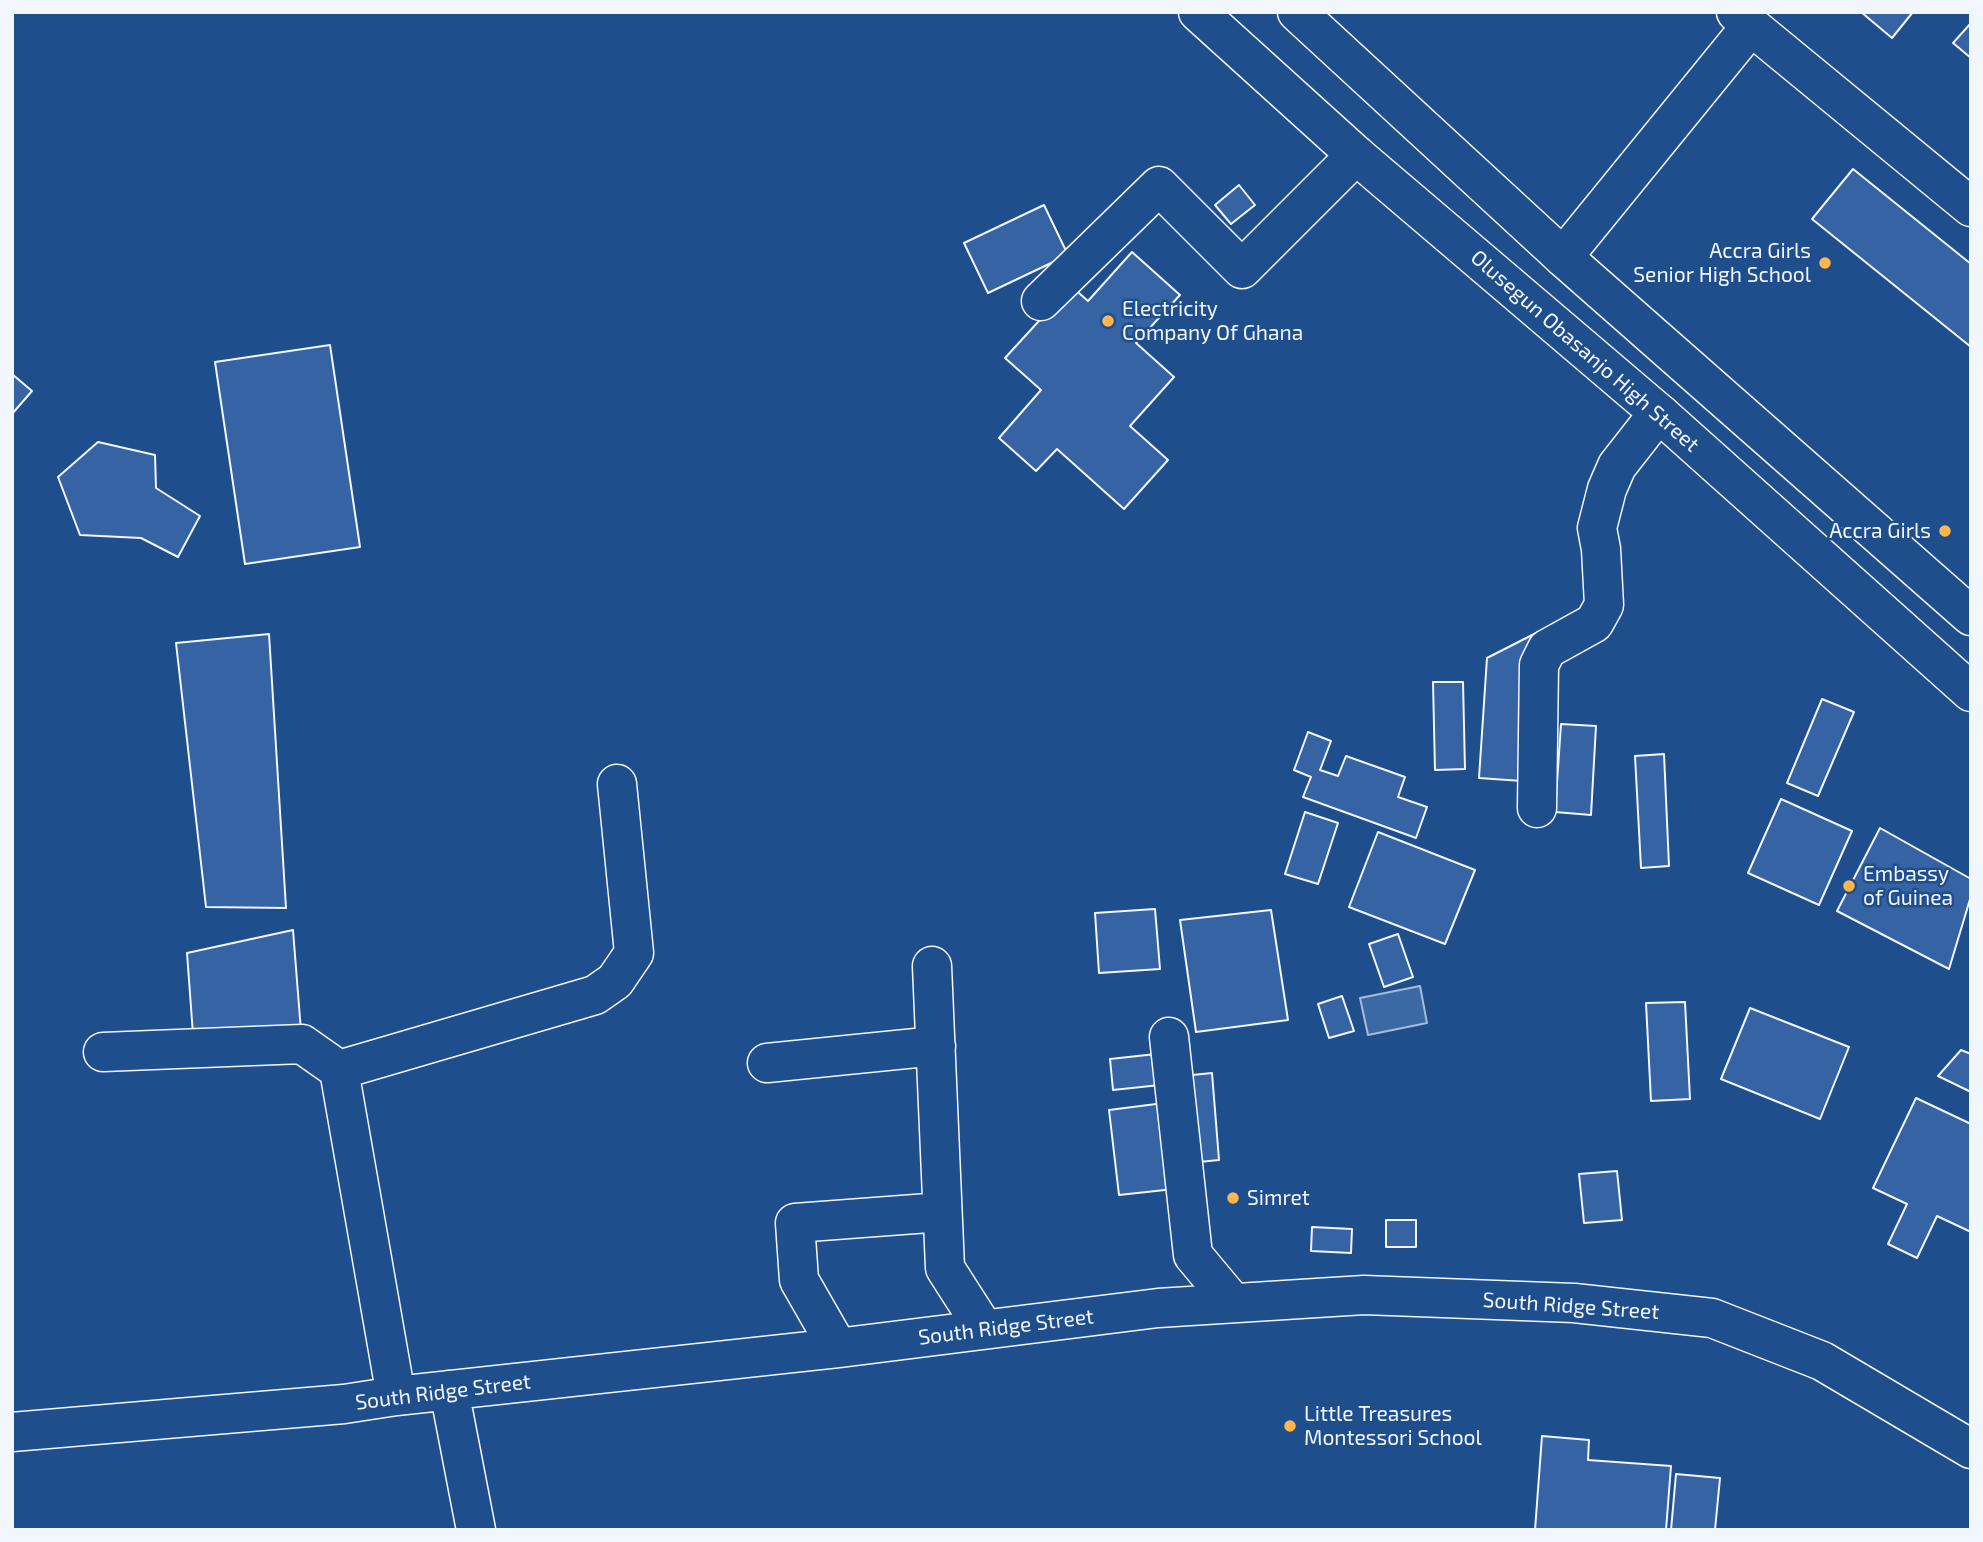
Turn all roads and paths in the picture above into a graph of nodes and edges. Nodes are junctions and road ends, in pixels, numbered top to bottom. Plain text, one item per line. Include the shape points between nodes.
1 (1198, 12) edge
2 (1297, 12) edge
3 (1744, 19) edge
4 (1356, 155) junction
5 (1971, 207) edge
6 (1563, 257) junction
7 (1041, 301) dead end
8 (1660, 414) junction
9 (1968, 612) edge
10 (1971, 692) edge
11 (617, 784) dead end
12 (1537, 808) dead end
13 (932, 966) dead end
14 (1169, 1037) dead end
15 (936, 1046) junction
16 (103, 1052) dead end
17 (767, 1063) dead end
18 (339, 1070) junction
19 (942, 1212) junction
20 (1233, 1303) junction
21 (984, 1329) junction
22 (838, 1348) junction
23 (449, 1390) junction
24 (396, 1396) junction
25 (12, 1432) edge
26 (1971, 1449) edge
27 (476, 1530) edge

1 - 4 street, Olusegun Obasanjo High Street
2 - 6 street
3 - 5 street
3 - 6 street
4 - 7 street via 1242,269 1159,186
4 - 8 street, Olusegun Obasanjo High Street
6 - 9 street
8 - 10 street, Olusegun Obasanjo High Street
8 - 12 street via 1617,466 1607,489 1597,528 1604,606 1594,623 1547,649 1539,664
11 - 18 street via 634,953 615,981 595,995
13 - 15 street
14 - 20 street via 1193,1255
15 - 17 street
15 - 19 street
16 - 18 street via 302,1044
18 - 24 street
19 - 21 street via 945,1268
19 - 22 street via 795,1223 799,1280
20 - 21 street, South Ridge Street
20 - 26 street, South Ridge Street via 1377,1296 1574,1303 1712,1318 1822,1362
21 - 22 street, South Ridge Street
22 - 23 street, South Ridge Street
23 - 24 street, South Ridge Street
23 - 27 street
24 - 25 street, South Ridge Street

